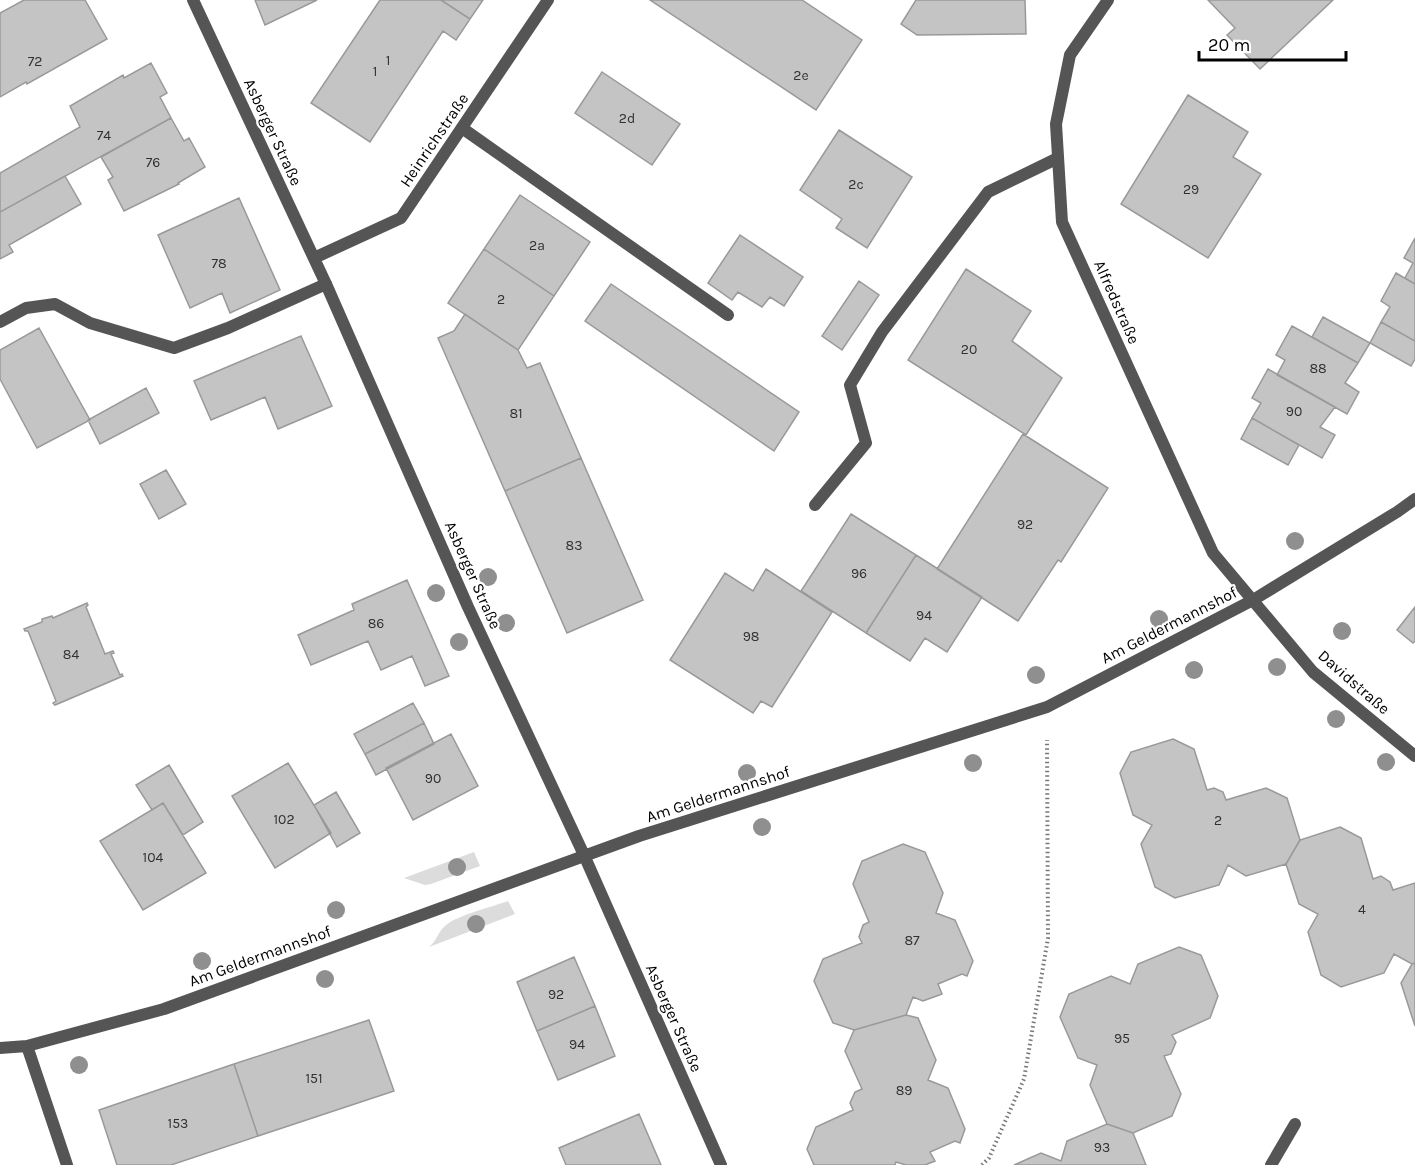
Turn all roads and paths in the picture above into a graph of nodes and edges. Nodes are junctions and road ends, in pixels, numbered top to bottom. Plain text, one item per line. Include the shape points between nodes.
1 (193, 0) edge
2 (548, 0) edge
3 (1108, 0) edge
4 (462, 128) junction
5 (1058, 158) junction
6 (314, 258) junction
7 (326, 284) junction
8 (728, 315) dead end
9 (0, 322) edge
10 (1415, 499) edge
11 (815, 505) dead end
12 (1253, 600) junction
13 (1047, 707) junction
14 (1415, 756) edge
15 (584, 855) junction
16 (27, 1047) junction
17 (0, 1048) edge
18 (1295, 1124) dead end
19 (67, 1165) edge
20 (721, 1165) edge
21 (982, 1165) edge
22 (1271, 1165) edge

1 - 6 street, Asberger Straße
2 - 4 street, Heinrichstraße
3 - 5 street, Alfredstraße via 1070,55 1056,124
4 - 6 street, Heinrichstraße via 401,218
4 - 8 street
5 - 11 street via 988,192 882,332 850,385 866,443
5 - 12 street, Alfredstraße via 1062,222 1213,553
6 - 7 street, Asberger Straße
7 - 9 street via 174,348 90,323 55,304 26,308
7 - 15 street, Asberger Straße via 468,607
10 - 12 street, Am Geldermannshof
12 - 13 street, Am Geldermannshof
12 - 14 street, Davidstraße via 1313,672
13 - 15 street, Am Geldermannshof
13 - 21 path via 1048,938 1024,1079 989,1158
15 - 16 street, Am Geldermannshof via 164,1009
15 - 20 street, Asberger Straße
16 - 17 street, Am Geldermannshof
16 - 19 street
18 - 22 street

